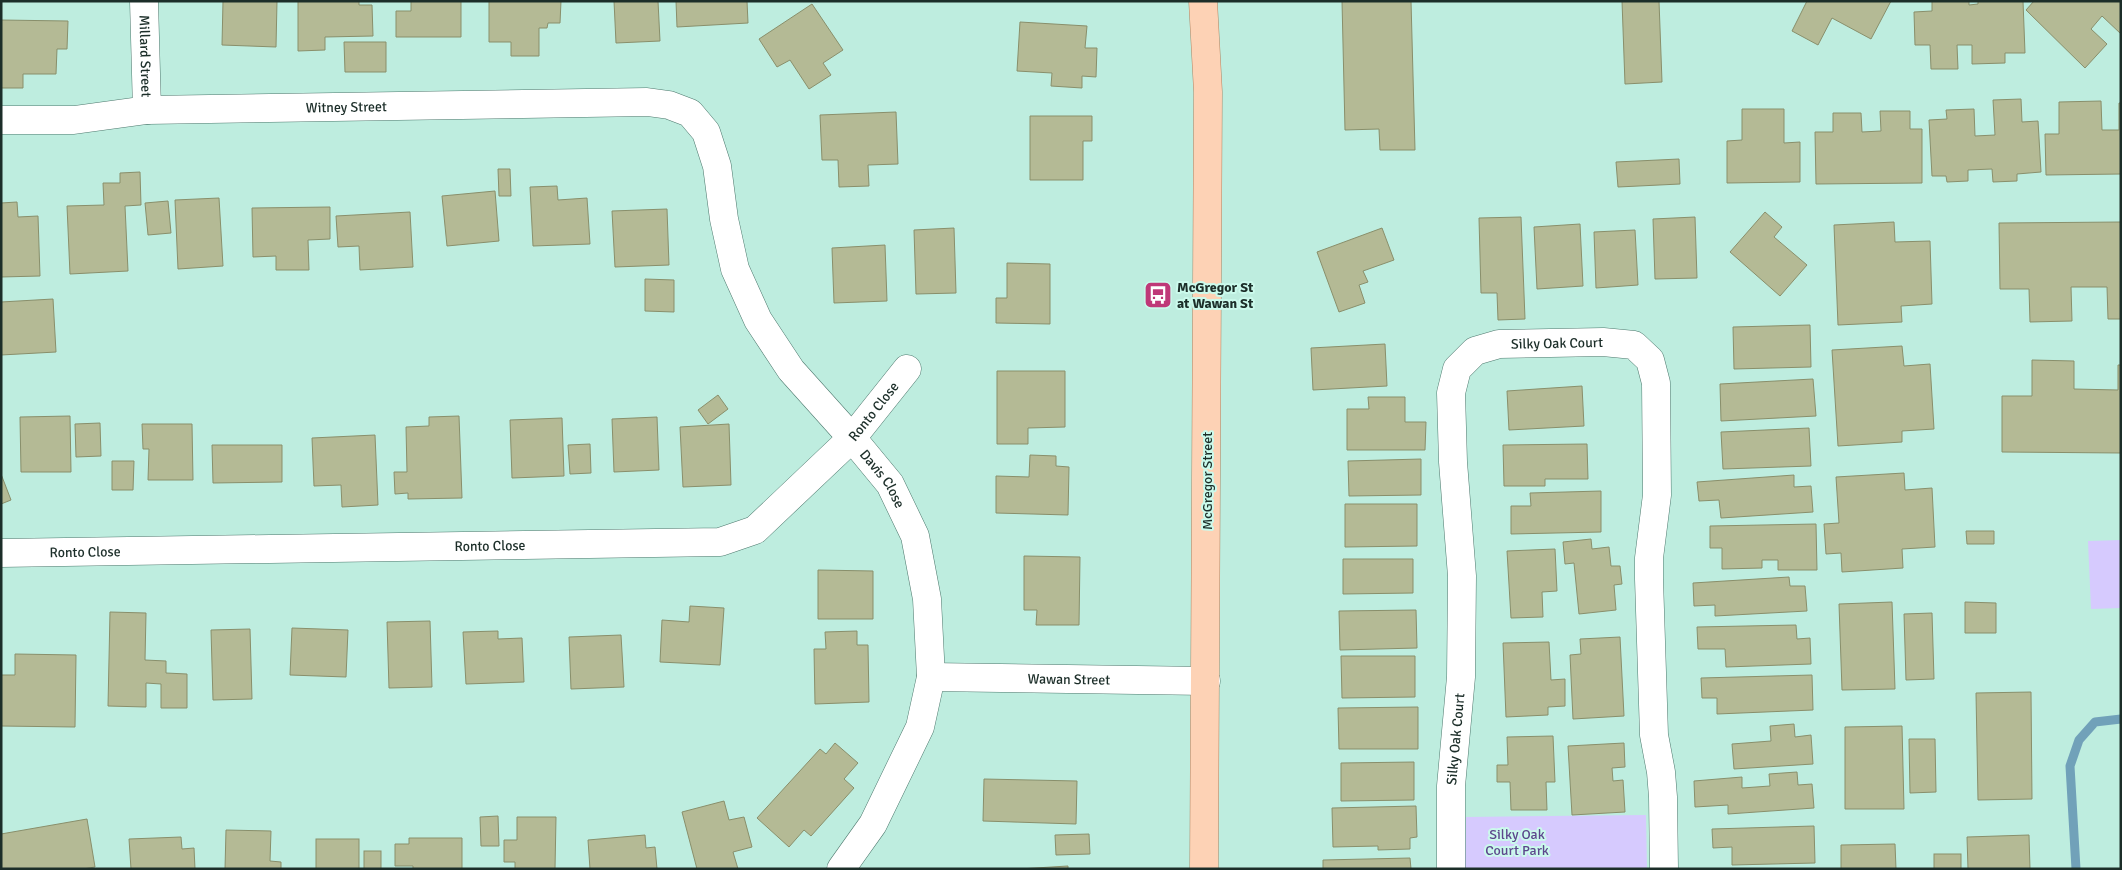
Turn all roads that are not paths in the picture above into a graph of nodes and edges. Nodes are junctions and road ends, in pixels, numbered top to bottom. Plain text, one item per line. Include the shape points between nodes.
1 (144, 1) edge
2 (1203, 1) edge
3 (1219, 1) edge
4 (1208, 92) junction
5 (147, 110) junction
6 (690, 113) joint
7 (1, 120) edge
8 (907, 369) dead end
9 (852, 438) junction
10 (1, 553) edge
11 (930, 677) junction
12 (1206, 680) junction
13 (841, 869) edge
14 (1204, 869) edge
15 (1451, 869) edge
16 (1664, 869) edge

1 - 5 street, Millard Street
2 - 4 main road, McGregor Street
3 - 4 main road, McGregor Street
4 - 12 main road, McGregor Street
5 - 6 street, Witney Street via 647,102 669,105
5 - 7 street, Witney Street via 74,120
6 - 9 street, Davis Close via 706,132 717,166 735,269 758,320 792,370
8 - 9 street, Ronto Close
9 - 10 street, Ronto Close via 755,530 720,542
9 - 11 street, Davis Close via 890,484 915,536 927,599
11 - 12 street, Wawan Street
11 - 13 street, Davis Close via 920,727 873,824
12 - 14 main road, McGregor Street
15 - 16 street, Silky Oak Court via 1450,793 1461,677 1462,576 1451,393 1457,370 1476,352 1499,344 1603,342 1634,345 1650,360 1656,383 1657,495 1649,579 1654,735 1662,788

